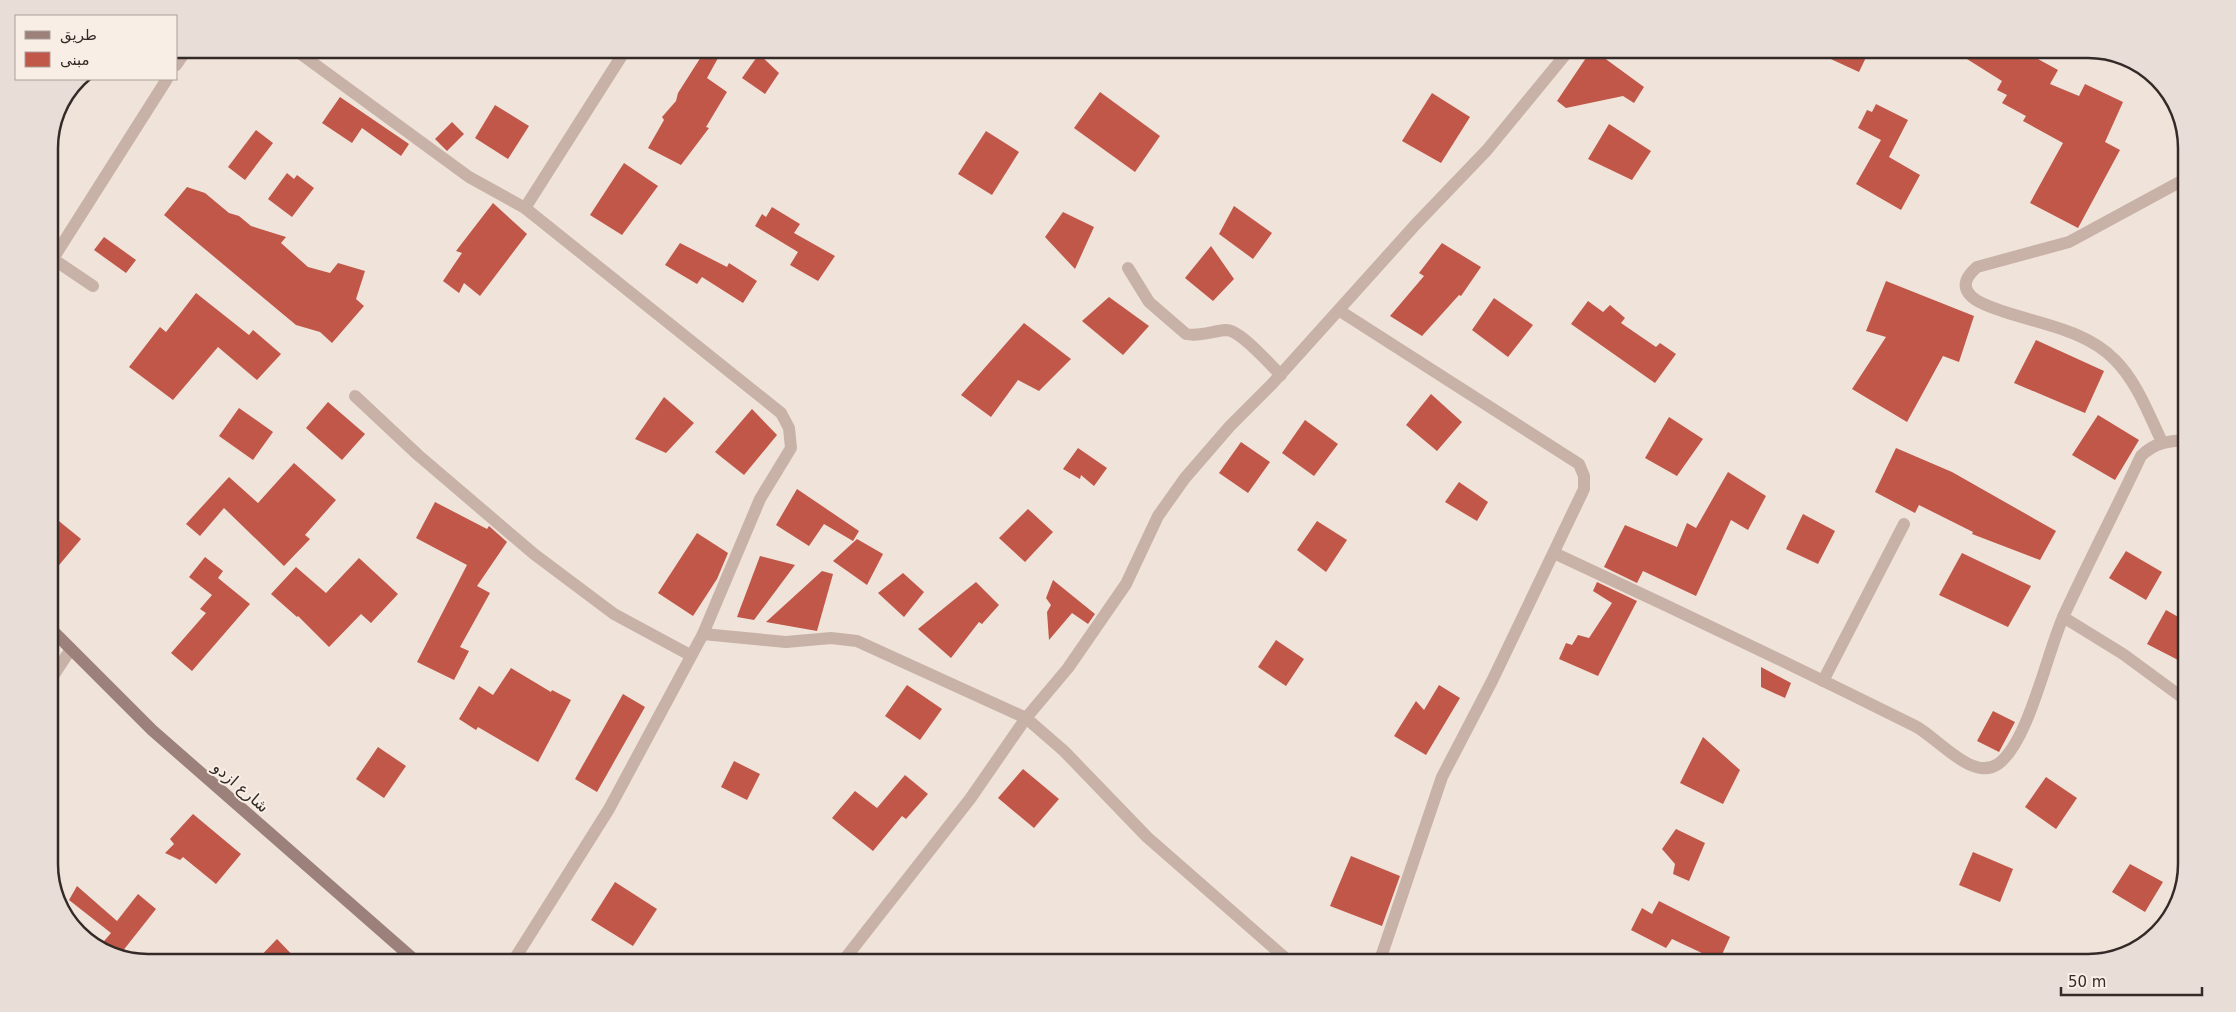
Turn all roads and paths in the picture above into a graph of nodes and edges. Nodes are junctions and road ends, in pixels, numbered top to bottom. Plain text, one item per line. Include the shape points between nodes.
1 (306, 58) edge
2 (620, 58) edge
3 (1563, 58) edge
4 (167, 80) edge
5 (2178, 183) edge
6 (525, 208) junction
7 (58, 251) edge
8 (58, 266) edge
9 (1128, 268) dead end
10 (93, 286) dead end
11 (1340, 311) junction
12 (1281, 375) junction
13 (355, 396) dead end
14 (2178, 441) edge
15 (2162, 442) junction
16 (1904, 524) dead end
17 (1554, 553) junction
18 (2063, 617) junction
19 (703, 634) junction
20 (58, 637) edge
21 (71, 649) junction
22 (690, 655) junction
23 (58, 668) edge
24 (1823, 681) junction
25 (2178, 694) edge
26 (1026, 718) junction
27 (408, 954) edge
28 (518, 954) edge
29 (848, 954) edge
30 (1281, 954) edge
31 (1382, 954) edge

1 - 6 street via 469,177
2 - 6 street
3 - 11 street via 1487,150 1416,224
4 - 7 street
5 - 15 street via 2069,242 1977,268 1967,275 1965,285 1970,295 1987,306 2087,339 2115,360 2141,398
6 - 19 street via 781,413 789,428 791,448 760,499
8 - 10 street
9 - 12 street via 1149,302 1186,334 1228,330 1239,334
11 - 12 street
11 - 17 street via 1578,464 1584,476 1584,489
12 - 26 street via 1230,426 1185,478 1158,516 1126,584 1068,668
13 - 22 street via 534,554 614,614
14 - 15 street
15 - 18 street via 2141,456
16 - 24 street
17 - 24 street
17 - 31 street via 1442,777
18 - 24 street via 2024,724 2008,756 1996,765 1984,768 1960,760 1928,732
18 - 25 street via 2123,654
19 - 22 street
19 - 26 street via 786,642 831,638 858,641
20 - 21 street, شارع ازدو
21 - 23 street
21 - 27 street, شارع ازدو via 152,730
22 - 28 street via 609,809
26 - 29 street via 970,799
26 - 30 street via 1064,751 1147,837

